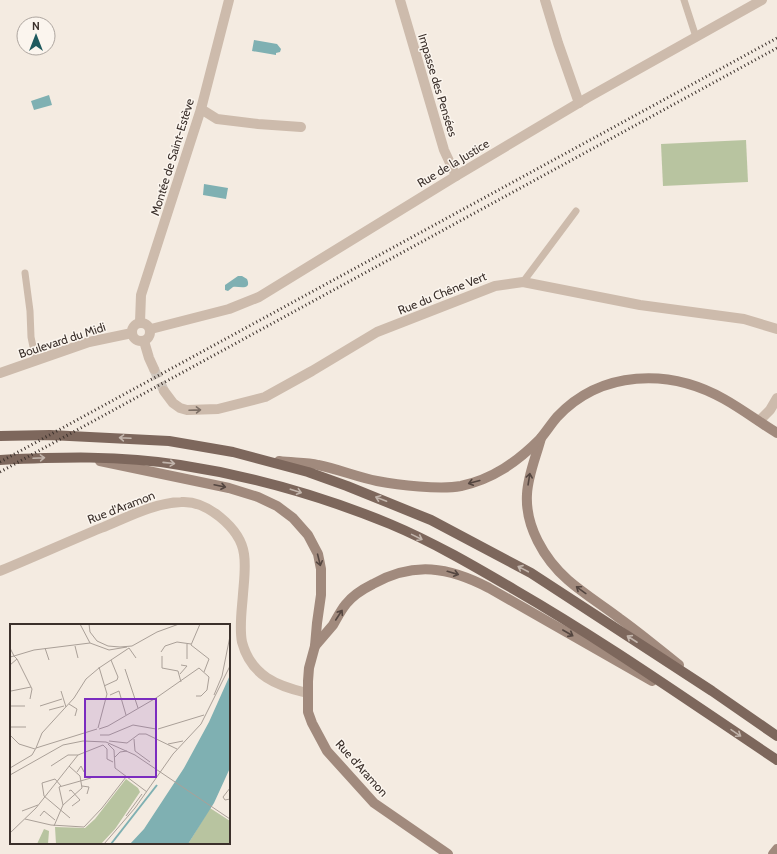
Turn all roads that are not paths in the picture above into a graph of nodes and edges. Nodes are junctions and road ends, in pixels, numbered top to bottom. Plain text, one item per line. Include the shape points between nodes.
1 (229, 0) edge
2 (400, 0) edge
3 (545, 0) edge
4 (684, 0) edge
5 (762, 0) edge
6 (696, 37) junction
7 (579, 103) junction
8 (201, 109) junction
9 (301, 127) dead end
10 (456, 176) junction
11 (576, 211) dead end
12 (25, 273) dead end
13 (523, 282) junction
14 (140, 322) junction
15 (151, 329) junction
16 (777, 329) edge
17 (132, 333) junction
18 (144, 341) junction
19 (36, 361) junction
20 (154, 370) tunnel mouth
21 (0, 374) edge
22 (164, 391) tunnel mouth
23 (777, 398) edge
24 (758, 421) junction
25 (777, 433) edge
26 (2, 436) edge
27 (541, 438) junction
28 (86, 458) junction
29 (0, 460) edge
30 (265, 460) junction
31 (0, 571) edge
32 (315, 646) junction
33 (712, 691) junction
34 (307, 693) junction
35 (704, 711) junction
36 (777, 736) edge
37 (777, 760) edge
38 (777, 849) edge
39 (448, 854) edge
40 (773, 854) edge

1 - 8 street, Montée de Saint-Estève
2 - 10 street, Impasse des Pensées via 444,150
3 - 7 street
4 - 6 lane
5 - 6 street, Rue de la Justice
6 - 7 street, Rue de la Justice
7 - 10 street, Rue de la Justice
8 - 9 street via 217,119
8 - 14 street, Montée de Saint-Estève via 142,295
10 - 15 street, Rue de la Justice via 259,297 229,309
11 - 13 lane
12 - 19 lane
13 - 16 street, Rue du Chêne Vert via 640,305 744,320
22 -> 13 street, Rue du Chêne Vert via 173,403 188,410 218,409 265,397 378,332 495,286
14 - 15 street via 144,322
14 - 17 street via 134,326
15 - 18 street via 149,337
17 - 18 street via 137,340
17 - 19 street, Boulevard du Midi via 89,342
18 - 20 street
19 - 21 street, Boulevard du Midi
23 - 24 street via 770,410
24 - 25 main road
24 - 27 main road via 723,398 692,385 666,379 644,378 620,380 577,399 557,417
30 -> 26 main road via 168,441 50,435
27 -> 30 main road via 499,473 460,486 437,487 377,481 317,465
33 -> 27 main road via 568,580 553,565 534,532 528,511 530,474
29 -> 28 main road
28 -> 32 main road via 229,488 258,497 294,518 308,535 318,554 321,569 321,595
28 -> 35 main road via 178,464 237,475 286,487 391,524 461,558 554,613
33 -> 30 main road via 531,573 438,524 347,486
31 - 34 street, Rue d'Aramon via 139,512 182,502 200,504 229,524 244,553 242,641 248,657 257,670 272,681 285,688
32 - 34 main road via 309,668
32 -> 35 main road via 346,603 382,578 424,569 447,571 489,588
33 - 36 main road
34 - 39 main road, Rue d'Aramon via 308,712 327,752 374,802
35 -> 37 main road
38 - 40 main road

